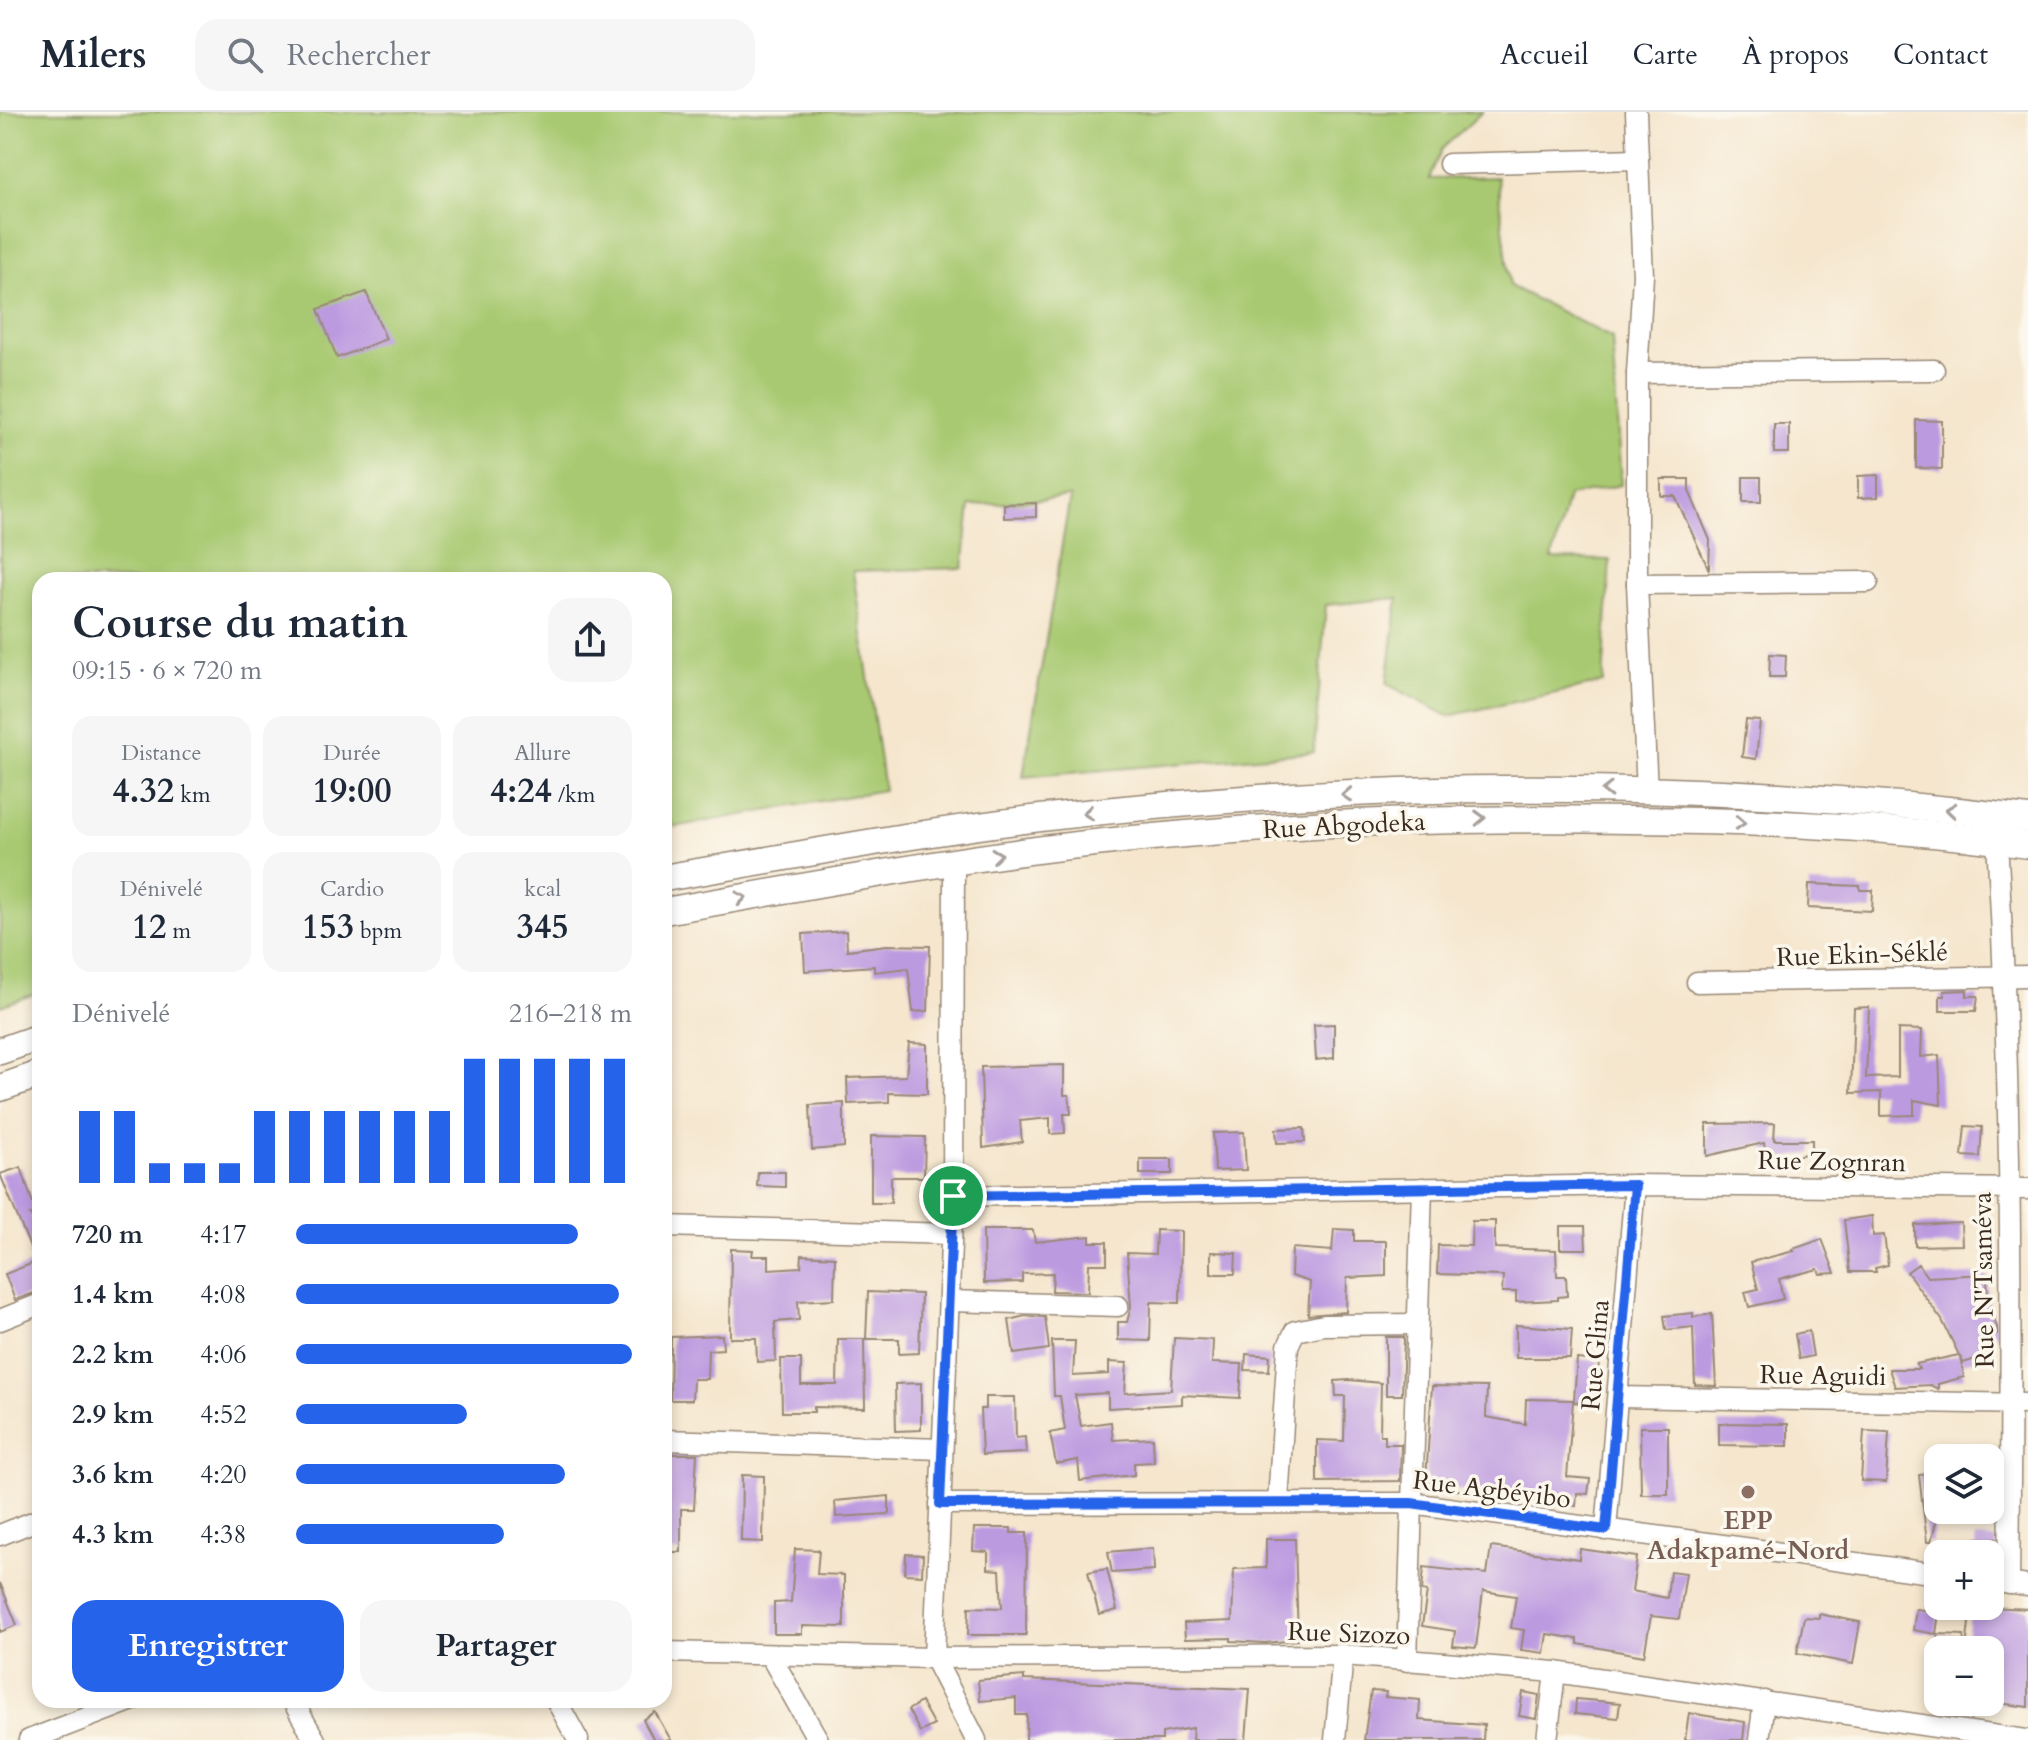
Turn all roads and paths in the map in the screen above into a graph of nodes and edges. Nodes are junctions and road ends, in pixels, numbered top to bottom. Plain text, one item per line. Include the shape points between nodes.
1 (1636, 112) edge
2 (1638, 159) junction
3 (1449, 164) dead end
4 (1934, 370) dead end
5 (1637, 373) junction
6 (1868, 582) dead end
7 (1637, 584) junction
8 (1647, 791) junction
9 (2028, 819) edge
10 (1997, 841) junction
11 (2028, 845) edge
12 (954, 861) junction
13 (672, 877) edge
14 (672, 910) edge
15 (2006, 975) junction
16 (2028, 976) edge
17 (1697, 982) dead end
18 (32, 1040) edge
19 (0, 1051) edge
20 (32, 1077) edge
21 (0, 1088) edge
22 (1635, 1185) junction
23 (1422, 1188) junction
24 (2018, 1189) edge
25 (953, 1196) junction
26 (672, 1226) edge
27 (951, 1234) junction
28 (949, 1301) junction
29 (1118, 1306) dead end
30 (32, 1307) edge
31 (0, 1320) edge
32 (1415, 1324) junction
33 (1618, 1397) junction
34 (2020, 1404) edge
35 (672, 1440) edge
36 (942, 1449) junction
37 (1278, 1502) junction
38 (1411, 1503) junction
39 (940, 1504) junction
40 (32, 1522) edge
41 (1606, 1530) junction
42 (0, 1535) edge
43 (1924, 1572) edge
44 (2009, 1584) edge
45 (672, 1652) edge
46 (770, 1655) junction
47 (1343, 1655) junction
48 (934, 1658) junction
49 (1407, 1661) junction
50 (1555, 1672) junction
51 (1764, 1701) junction
52 (112, 1708) edge
53 (297, 1708) edge
54 (560, 1708) edge
55 (29, 1740) edge
56 (315, 1740) edge
57 (578, 1740) edge
58 (818, 1740) edge
59 (976, 1740) edge
60 (1335, 1740) edge
61 (1547, 1740) edge
62 (1759, 1740) edge
63 (2026, 1740) edge

1 - 2 street
2 - 3 street
2 - 5 street via 1643,276
4 - 5 street
5 - 7 street
6 - 7 street
7 - 8 street
9 -> 8 main road, Rue Abgodeka via 1906,805
8 -> 13 main road, Rue Abgodeka via 1491,789 1164,805 963,828
10 - 11 main road, Rue Abgodeka
12 -> 10 main road, Rue Abgodeka via 1203,834 1495,818 1715,821
10 - 15 street, Rue N'Tsaméva
14 -> 12 main road, Rue Abgodeka
12 - 25 street
15 - 16 street, Rue Ekin-Séklé
15 - 17 street, Rue Ekin-Séklé
15 - 24 street, Rue N'Tsaméva
18 - 19 main road
20 - 21 main road
22 - 23 street, Rue Zognran
22 - 24 street, Rue Zognran
22 - 33 street, Rue Glina
23 - 25 street, Rue Zognran
23 - 32 street
24 - 34 street, Rue N'Tsaméva
25 - 27 street
26 - 27 street
27 - 28 street
28 - 29 street
28 - 36 street
30 - 31 street
32 - 37 street via 1295,1331 1288,1346
32 - 38 street
33 - 34 street, Rue Aguidi
33 - 41 street, Rue Glina
34 - 44 street, Rue N'Tsaméva
35 - 36 street
36 - 39 street
37 - 38 street, Rue Agbéyibo
37 - 39 street, Rue Agbéyibo
38 - 41 street, Rue Agbéyibo
38 - 49 street
39 - 48 street
40 - 42 street
41 - 43 street, Rue Agbéyibo
45 - 46 street, Rue Sizozo
46 - 48 street, Rue Sizozo
46 - 58 street
47 - 48 street, Rue Sizozo
47 - 49 street, Rue Sizozo
47 - 60 street
48 - 59 street
49 - 50 street, Rue Sizozo
50 - 51 street, Rue Sizozo
50 - 61 street
51 - 62 street
51 - 63 street, Rue Sizozo
52 - 55 street
53 - 56 street
54 - 57 street

